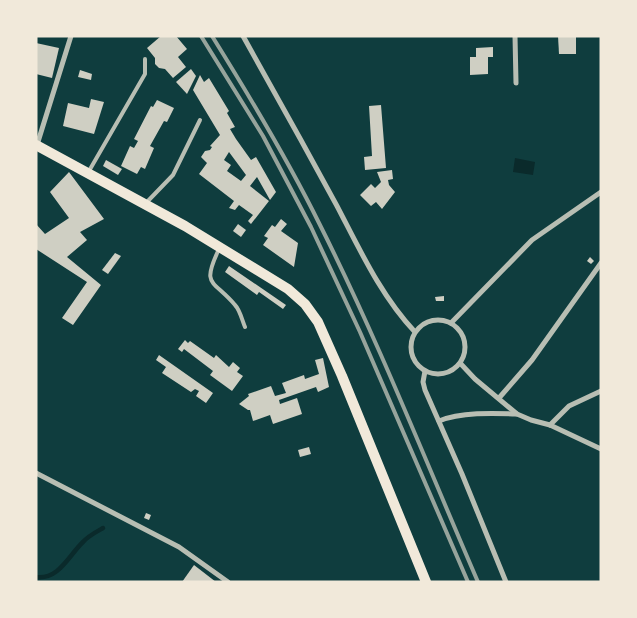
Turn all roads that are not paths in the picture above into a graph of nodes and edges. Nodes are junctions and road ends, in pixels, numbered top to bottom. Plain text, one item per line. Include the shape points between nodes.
1 (71, 36) edge
2 (243, 36) edge
3 (515, 36) edge
4 (145, 59) dead end
5 (516, 83) dead end
6 (200, 120) dead end
7 (36, 145) edge
8 (88, 173) junction
9 (601, 192) edge
10 (145, 204) junction
11 (220, 247) junction
12 (601, 263) edge
13 (451, 323) junction
14 (245, 326) dead end
15 (415, 332) junction
16 (460, 363) junction
17 (425, 371) junction
18 (601, 391) edge
19 (500, 398) junction
20 (517, 414) junction
21 (439, 421) junction
22 (550, 425) junction
23 (601, 449) edge
24 (36, 473) edge
25 (228, 582) edge
26 (426, 582) edge
27 (506, 582) edge

1 - 7 street
2 - 15 street via 367,263 394,307
3 - 5 street
4 - 8 lane via 145,74
6 - 10 lane via 173,175
7 - 8 main road
8 - 10 main road
9 - 13 street via 532,240
10 - 11 main road
11 - 14 lane via 209,272 212,283 237,306
11 - 26 main road via 288,289 318,322
12 - 19 street via 532,360
13 - 15 street via 432,321
13 - 16 street via 464,341
15 - 17 street via 411,354
16 - 17 street via 440,375
16 - 19 street
17 - 21 street via 425,390
18 - 22 street via 569,406
19 - 20 street
20 - 21 street via 449,417
20 - 22 street
21 - 27 street
22 - 23 street
24 - 25 street via 179,547

